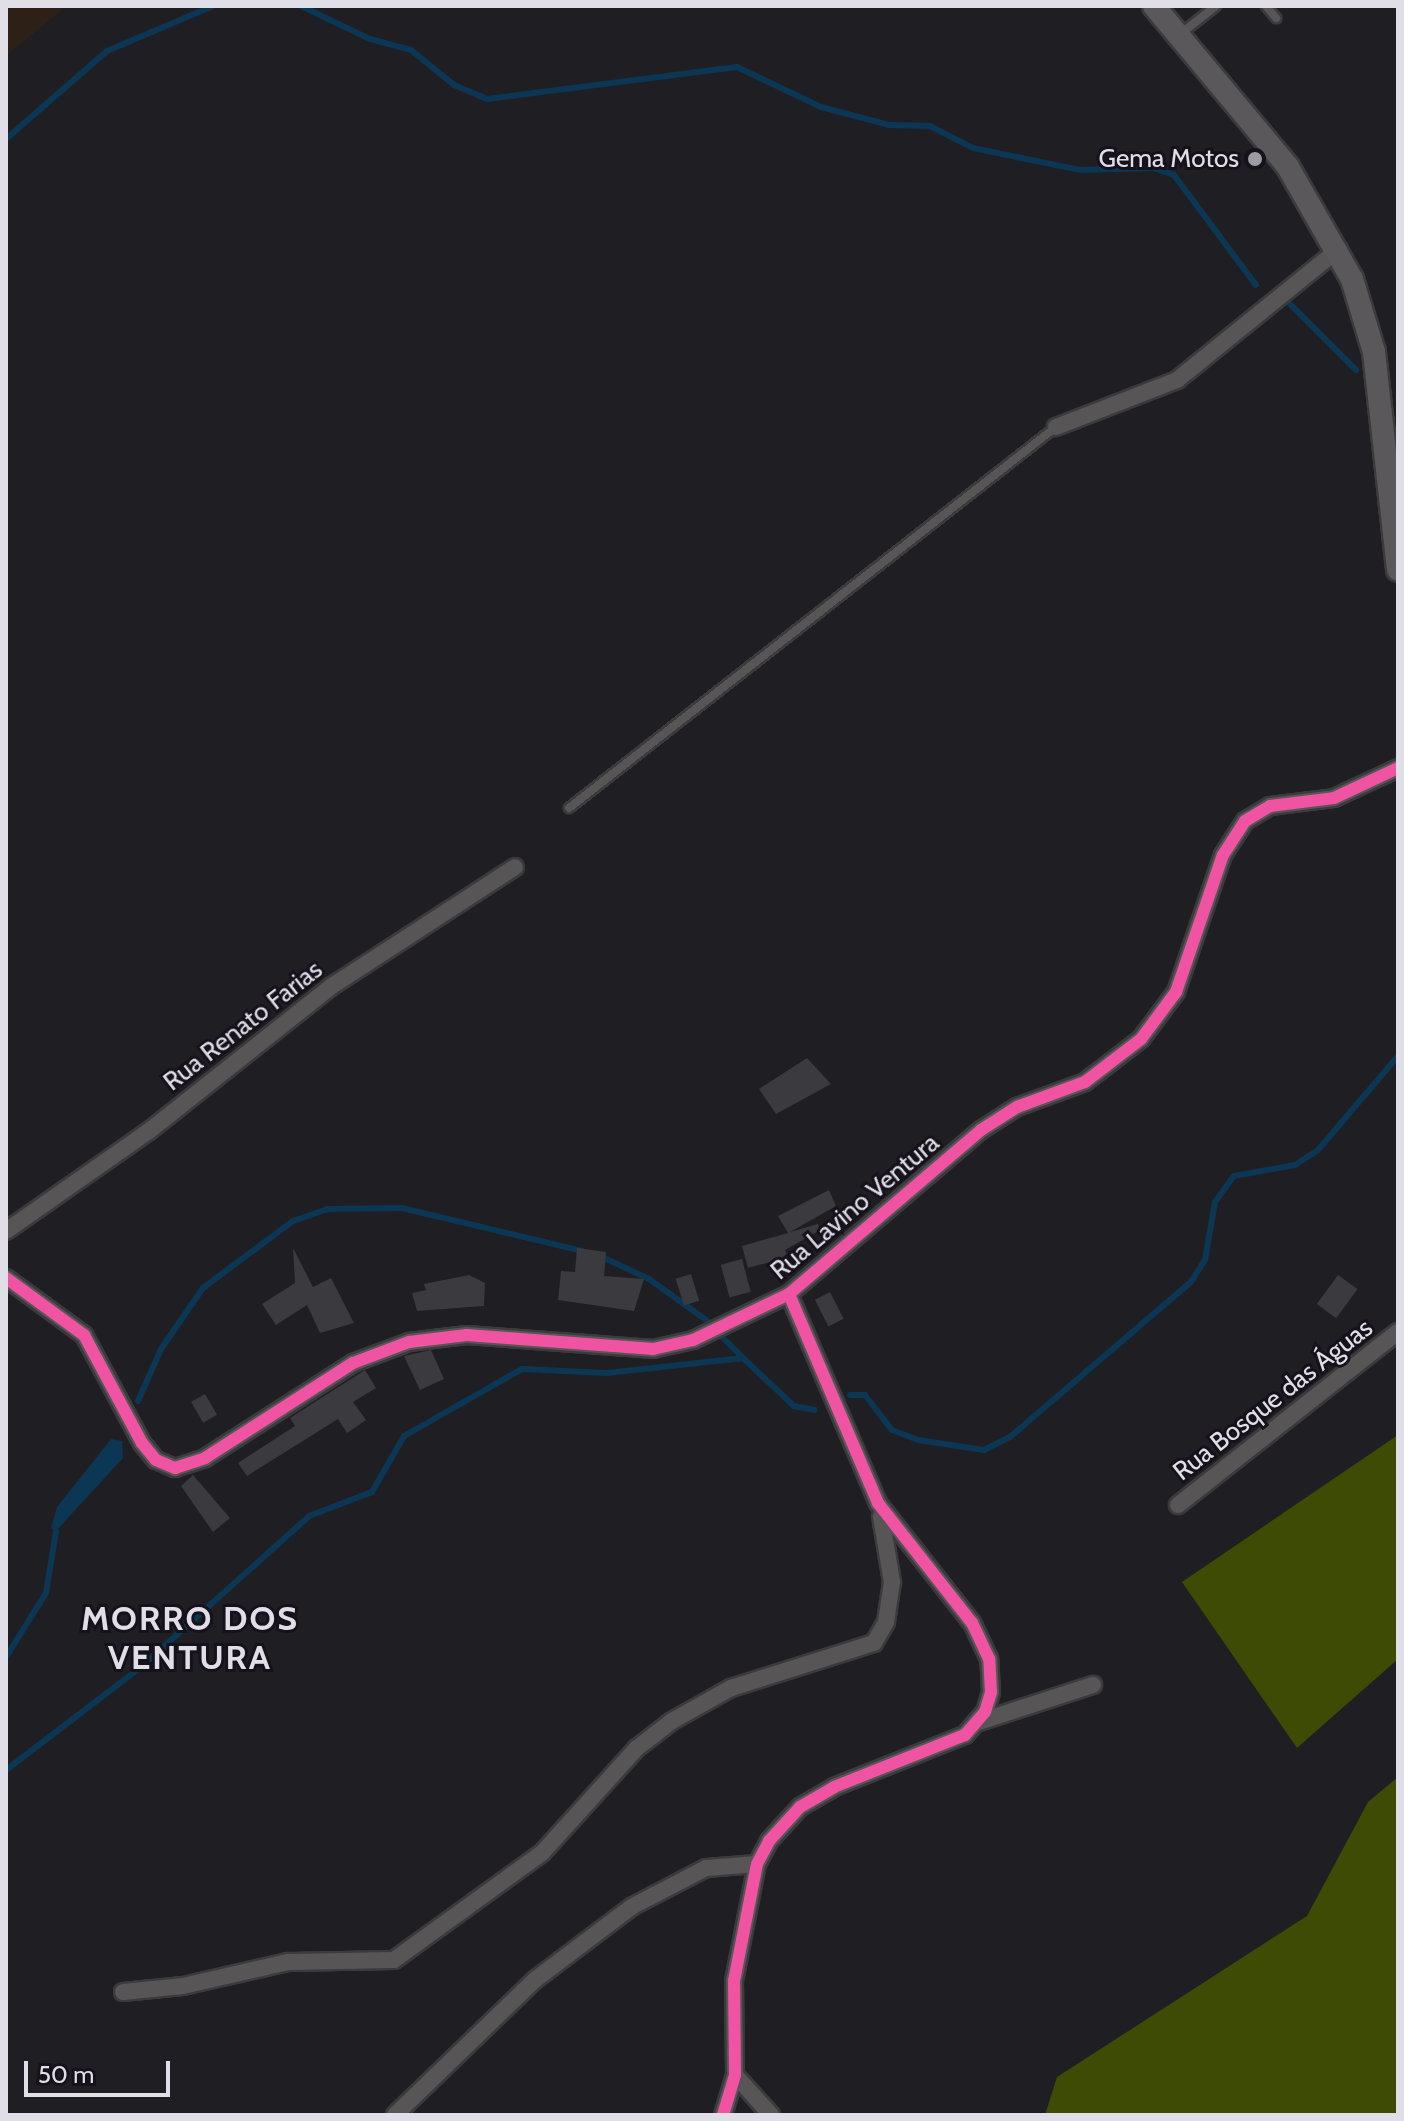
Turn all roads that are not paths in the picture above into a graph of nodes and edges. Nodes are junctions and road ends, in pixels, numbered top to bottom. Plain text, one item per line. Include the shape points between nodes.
1 (1154, 6) edge
2 (1216, 6) edge
3 (1266, 6) edge
4 (1276, 18) dead end
5 (1178, 36) junction
6 (1339, 249) junction
7 (1056, 427) joint
8 (1398, 570) edge
9 (1398, 768) edge
10 (569, 808) dead end
11 (515, 867) dead end
12 (6, 1231) edge
13 (6, 1278) edge
14 (789, 1294) junction
15 (1398, 1332) edge
16 (878, 1503) junction
17 (1178, 1505) dead end
18 (1093, 1685) dead end
19 (979, 1722) junction
20 (757, 1864) junction
21 (123, 1992) dead end
22 (735, 2075) junction
23 (395, 2115) edge
24 (723, 2115) edge
25 (771, 2115) edge

1 - 5 main road
2 - 5 lane
3 - 4 lane
5 - 6 main road via 1288,167
6 - 7 street via 1177,380
6 - 8 main road via 1374,352
7 - 10 lane
9 - 14 street, Rua Lavino Ventura via 1334,798 1270,806 1245,821 1223,855 1182,978 1153,1027 1085,1082 1017,1107 981,1130
11 - 12 street, Rua Renato Farias via 368,960 149,1131
13 - 14 street, Rua Lavino Ventura via 84,1335 142,1443 156,1460 175,1468 205,1458 353,1363 409,1342 467,1335 662,1348
14 - 16 street
15 - 17 street, Rua Bosque das Águas
16 - 19 street via 961,1607 986,1650 991,1692
16 - 21 street via 892,1573 886,1622 874,1643 731,1688 672,1721 637,1748 542,1853 416,1946 394,1960 368,1965 288,1962 183,1986
18 - 19 street
19 - 20 street via 954,1742 800,1807
20 - 22 street via 734,1981
20 - 23 street via 706,1868 633,1906 536,1979
22 - 24 street
22 - 25 street

